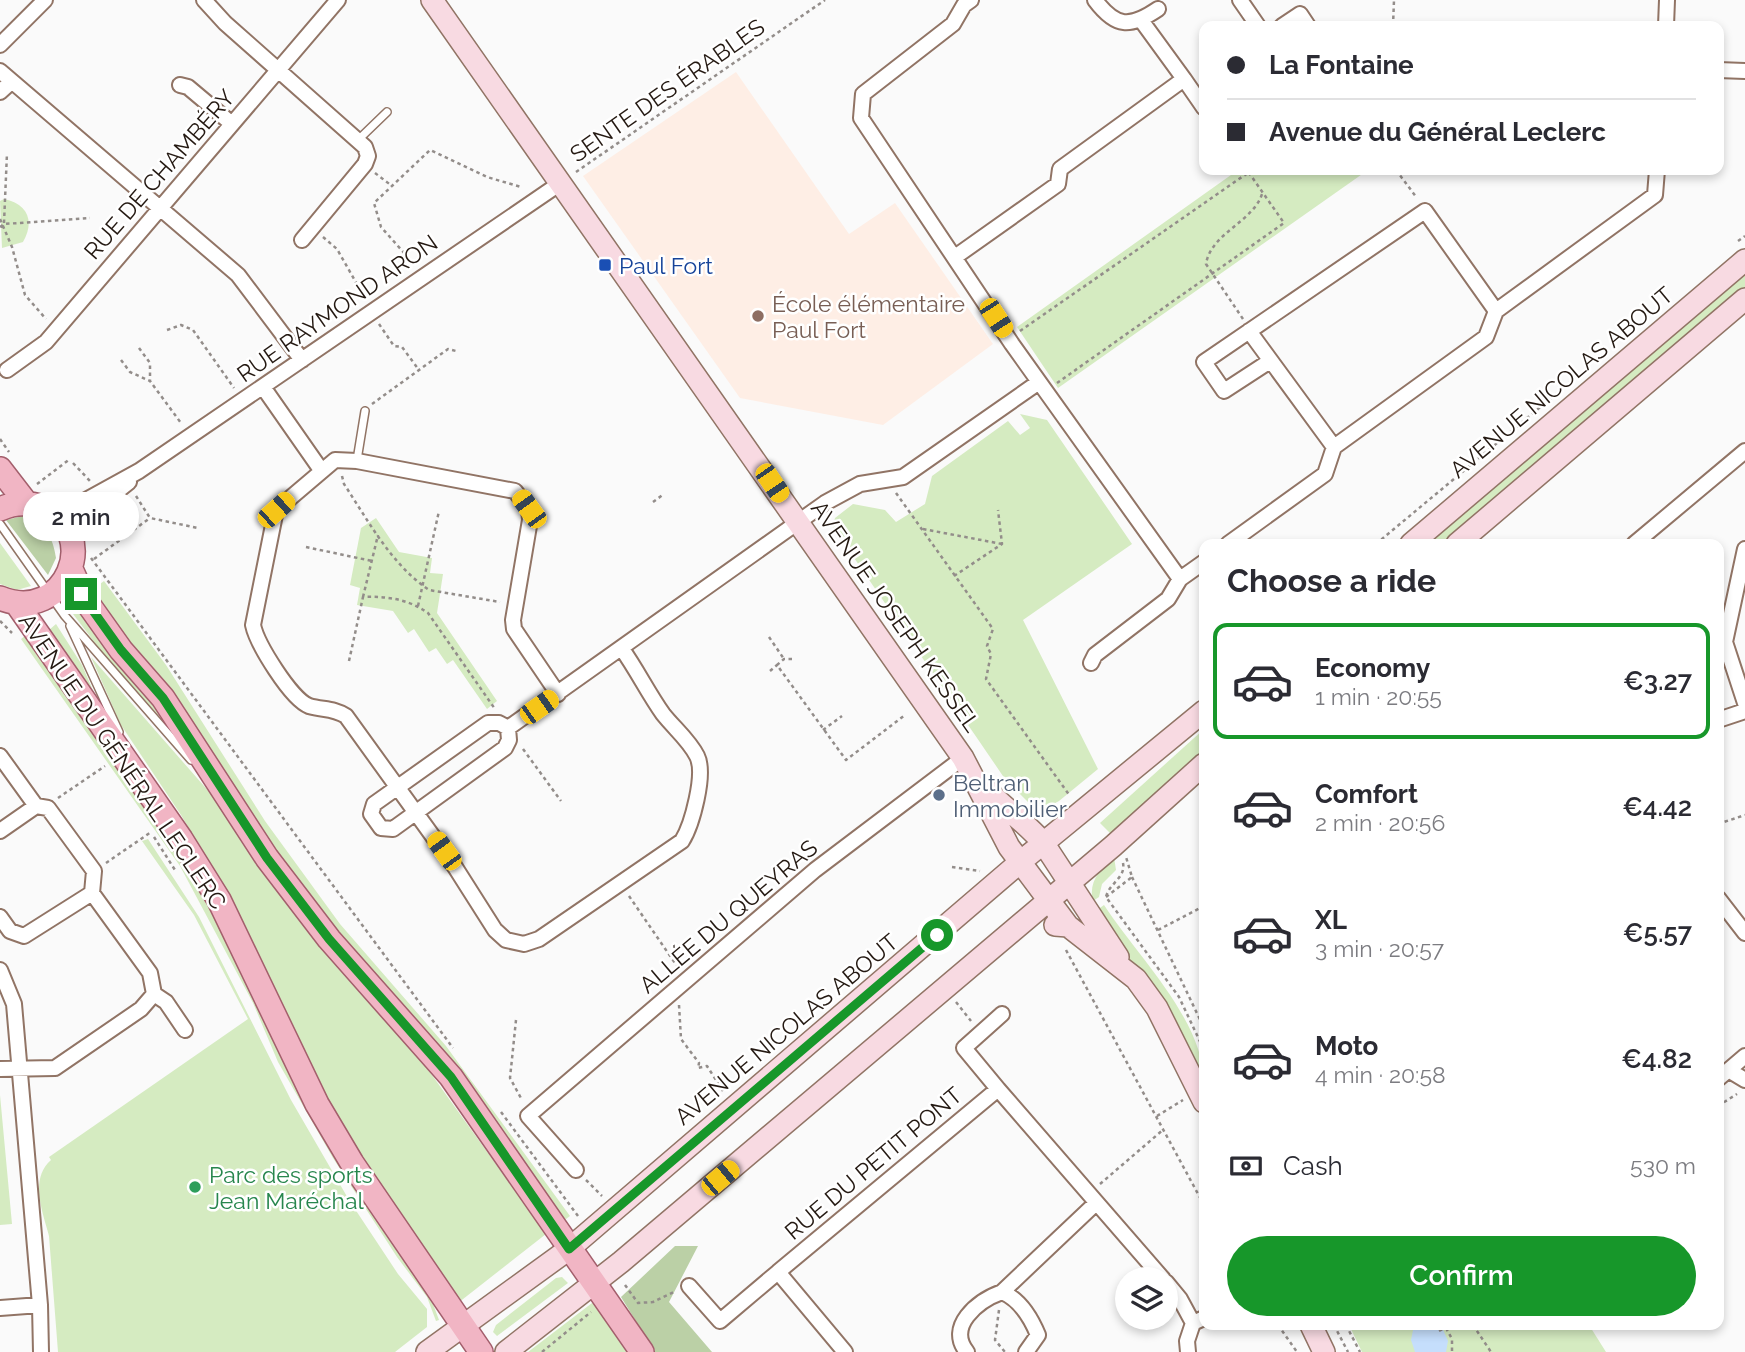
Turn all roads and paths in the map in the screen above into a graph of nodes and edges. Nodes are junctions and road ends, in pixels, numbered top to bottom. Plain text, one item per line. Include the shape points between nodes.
1 (45, 0) edge
2 (204, 0) edge
3 (338, 0) edge
4 (432, 0) edge
5 (825, 0) edge
6 (971, 0) edge
7 (1096, 0) edge
8 (1240, 0) edge
9 (1394, 0) edge
10 (1667, 0) edge
11 (1158, 9) dead end
12 (1141, 20) junction
13 (1255, 21) edge
14 (1290, 21) edge
15 (1305, 21) edge
16 (1393, 21) edge
17 (1666, 21) edge
18 (0, 45) edge
19 (1724, 69) edge
20 (0, 71) edge
21 (1745, 71) edge
22 (277, 72) junction
23 (1184, 79) junction
24 (180, 85) dead end
25 (6, 87) edge
26 (1199, 101) edge
27 (387, 112) dead end
28 (232, 124) junction
29 (359, 139) junction
30 (7, 153) dead end
31 (365, 164) junction
32 (1243, 175) edge
33 (1251, 175) edge
34 (1400, 175) edge
35 (1657, 175) edge
36 (562, 182) junction
37 (392, 186) junction
38 (521, 187) dead end
39 (1262, 192) junction
40 (159, 208) junction
41 (1425, 211) junction
42 (90, 218) dead end
43 (0, 219) edge
44 (4, 224) junction
45 (0, 227) edge
46 (312, 228) junction
47 (1745, 236) edge
48 (302, 240) dead end
49 (1740, 252) edge
50 (955, 257) junction
51 (414, 264) dead end
52 (1212, 274) junction
53 (1745, 299) edge
54 (372, 311) junction
55 (1496, 311) junction
56 (56, 330) junction
57 (167, 330) dead end
58 (1249, 331) junction
59 (1009, 339) junction
60 (139, 348) dead end
61 (456, 351) dead end
62 (121, 360) dead end
63 (302, 360) junction
64 (1270, 360) junction
65 (7, 370) dead end
66 (419, 370) junction
67 (1576, 377) dead end
68 (150, 381) junction
69 (1039, 382) junction
70 (1055, 385) dead end
71 (262, 387) junction
72 (234, 388) dead end
73 (365, 411) joint
74 (181, 423) dead end
75 (1334, 447) junction
76 (1745, 451) edge
77 (356, 461) junction
78 (0, 469) edge
79 (321, 470) junction
80 (340, 470) dead end
81 (139, 471) junction
82 (887, 481) junction
83 (93, 483) dead end
84 (135, 494) dead end
85 (664, 494) dead end
86 (37, 499) junction
87 (653, 502) dead end
88 (0, 509) edge
89 (998, 510) dead end
90 (439, 511) dead end
91 (150, 518) junction
92 (798, 521) junction
93 (0, 524) edge
94 (198, 528) dead end
95 (921, 528) junction
96 (378, 535) junction
97 (1235, 539) edge
98 (1382, 539) edge
99 (1416, 539) edge
100 (1463, 539) edge
101 (1640, 539) edge
102 (1002, 544) junction
103 (306, 547) dead end
104 (1745, 549) edge
105 (79, 558) junction
106 (372, 561) junction
107 (1199, 566) edge
108 (954, 576) junction
109 (104, 577) dead end
110 (1180, 579) junction
111 (424, 586) junction
112 (51, 596) junction
113 (363, 597) junction
114 (8, 601) edge
115 (515, 604) junction
116 (418, 606) junction
117 (65, 616) junction
118 (0, 621) edge
119 (768, 637) dead end
120 (18, 639) dead end
121 (622, 649) junction
122 (784, 659) junction
123 (792, 659) dead end
124 (349, 661) dead end
125 (1091, 663) dead end
126 (777, 665) junction
127 (770, 671) dead end
128 (558, 694) junction
129 (1745, 703) edge
130 (1745, 711) edge
131 (905, 715) dead end
132 (1199, 715) edge
133 (842, 716) dead end
134 (1724, 718) edge
135 (508, 728) junction
136 (823, 730) junction
137 (125, 741) dead end
138 (0, 756) edge
139 (964, 758) junction
140 (140, 763) dead end
141 (105, 766) dead end
142 (1199, 769) edge
143 (978, 781) junction
144 (397, 789) junction
145 (1072, 799) dead end
146 (561, 801) dead end
147 (231, 803) junction
148 (42, 807) junction
149 (414, 812) junction
150 (1745, 815) edge
151 (1724, 822) edge
152 (0, 831) edge
153 (181, 839) junction
154 (1044, 844) junction
155 (1113, 846) junction
156 (1019, 863) junction
157 (952, 867) dead end
158 (94, 871) junction
159 (986, 872) dead end
160 (180, 877) dead end
161 (1132, 877) junction
162 (1071, 881) junction
163 (622, 885) junction
164 (92, 893) junction
165 (1106, 897) junction
166 (1047, 902) junction
167 (1724, 906) edge
168 (1199, 909) edge
169 (0, 918) edge
170 (1025, 920) junction
171 (1158, 930) junction
172 (1745, 933) edge
173 (1064, 936) junction
174 (1122, 965) junction
175 (0, 970) edge
176 (687, 981) junction
177 (154, 994) junction
178 (956, 1002) dead end
179 (1002, 1014) dead end
180 (1199, 1017) edge
181 (516, 1020) dead end
182 (682, 1020) dead end
183 (185, 1030) dead end
184 (981, 1033) junction
185 (1199, 1039) edge
186 (454, 1048) dead end
187 (1745, 1056) edge
188 (0, 1069) edge
189 (20, 1069) junction
190 (1724, 1075) edge
191 (1745, 1080) edge
192 (1745, 1088) edge
193 (998, 1089) junction
194 (1199, 1092) edge
195 (724, 1093) dead end
196 (1199, 1097) edge
197 (1724, 1102) edge
198 (495, 1104) dead end
199 (528, 1116) junction
200 (1157, 1116) junction
201 (1164, 1129) junction
202 (576, 1170) joint
203 (602, 1196) dead end
204 (1199, 1196) edge
205 (1092, 1198) junction
206 (578, 1216) dead end
207 (569, 1249) junction
208 (1152, 1267) edge
209 (778, 1272) junction
210 (594, 1283) junction
211 (625, 1285) dead end
212 (689, 1286) joint
213 (1002, 1292) junction
214 (1178, 1297) edge
215 (40, 1305) junction
216 (0, 1308) edge
217 (1198, 1321) edge
218 (463, 1325) junction
219 (1282, 1330) edge
220 (1313, 1330) edge
221 (1337, 1330) edge
222 (1349, 1330) edge
223 (1447, 1330) edge
224 (1476, 1330) edge
225 (41, 1352) edge
226 (427, 1352) edge
227 (481, 1352) edge
228 (506, 1352) edge
229 (642, 1352) edge
230 (845, 1352) edge
231 (967, 1352) edge
232 (1006, 1352) edge
233 (1026, 1352) edge
234 (1188, 1352) edge
235 (1297, 1352) edge
236 (1324, 1352) edge
237 (1348, 1352) edge
238 (1360, 1352) edge
239 (1452, 1352) edge
240 (1491, 1352) edge

1 - 18 street
2 - 22 street
3 - 22 street, RUE DE CHAMBÉRY
4 - 36 main road, AVENUE JOSEPH KESSEL
5 - 36 path, SENTE DES ÉRABLES
6 - 50 street via 953,24 863,94 861,118
7 - 12 street via 1107,15 1121,23
8 - 13 street
9 - 16 path
10 - 17 street
11 - 12 street
12 - 23 street
14 - 15 street via 1300,14
19 - 21 street
20 - 25 street
22 - 28 street, RUE DE CHAMBÉRY
22 - 29 street
23 - 26 street
23 - 50 street via 1060,169 1058,184
24 - 28 street
25 - 40 street
27 - 29 lane
28 - 40 street, RUE DE CHAMBÉRY
29 - 31 street via 368,156
30 - 44 path
31 - 37 path
31 - 46 street
32 - 59 path
33 - 39 path
34 - 41 path
35 - 55 street via 1656,195
36 - 54 street, RUE RAYMOND ARON
36 - 92 main road, AVENUE JOSEPH KESSEL
37 - 38 path via 430,150 486,177
37 - 51 path via 373,203 381,228
39 - 52 path via 1258,204 1208,256 1206,264
39 - 52 path via 1284,223
40 - 56 street, RUE DE CHAMBÉRY
40 - 63 street via 238,275
41 - 55 street
41 - 58 street
42 - 44 path
43 - 44 path
44 - 45 path
44 - 56 path via 25,295
46 - 48 street
46 - 54 path via 337,249
47 - 49 path
49 - 99 main road, AVENUE NICOLAS ABOUT
50 - 59 street
52 - 58 path
52 - 70 path
53 - 100 main road
54 - 63 street, RUE RAYMOND ARON
54 - 66 path via 394,346 402,347
55 - 75 street via 1486,337
56 - 65 street, RUE DE CHAMBÉRY
57 - 72 path via 181,325 192,330
58 - 64 street
58 - 64 street via 1204,362 1224,391
59 - 69 street
60 - 68 path via 150,363
61 - 66 path via 448,349
62 - 68 path via 130,372
63 - 71 street, RUE RAYMOND ARON
64 - 75 street
66 - 73 path
67 - 98 path
68 - 74 path
69 - 82 street via 903,477
69 - 110 street
71 - 79 street
71 - 81 street, RUE RAYMOND ARON
73 - 77 lane
75 - 97 street via 1325,474
76 - 101 street
77 - 79 street via 335,460
77 - 115 street via 515,491 529,509 530,520
78 - 86 main road
79 - 144 street via 276,510 253,625 256,640 297,698 308,706 337,710 346,716
80 - 96 path via 344,484
81 - 86 street, RUE RAYMOND ARON via 70,509
81 - 105 street, RUE RAYMOND ARON via 80,521
82 - 92 street via 860,484
82 - 95 path
83 - 86 path via 72,461
84 - 91 path
85 - 87 path
86 - 88 main road
86 - 105 main road via 68,531
89 - 102 path
90 - 111 path
91 - 94 path
91 - 105 path
92 - 121 street
92 - 139 main road, AVENUE JOSEPH KESSEL
93 - 112 lane
95 - 102 path
95 - 108 path
96 - 106 path
96 - 111 path via 400,567
102 - 108 path
103 - 106 path
104 - 129 street via 1726,642
105 - 112 main road
105 - 147 main road via 84,598 163,698
106 - 113 path
107 - 110 street
108 - 145 path via 993,629 987,646 991,654 986,679
109 - 186 path
110 - 125 street via 1168,599 1094,655
111 - 115 path
111 - 116 path
112 - 114 main road via 29,604
112 - 117 lane
113 - 116 path via 387,596
113 - 124 path
114 - 153 main road, AVENUE DU GÉNÉRAL LECLERC
115 - 128 street via 514,629
116 - 135 path via 428,613
117 - 137 lane
117 - 147 lane
118 - 120 path
119 - 122 path
121 - 128 street
121 - 163 street via 665,716 699,758 700,773 689,829 682,841
122 - 123 path
122 - 126 path
126 - 127 path
126 - 136 path
128 - 135 street
130 - 134 street
131 - 136 path via 846,760
132 - 154 main road, AVENUE NICOLAS ABOUT
133 - 136 path
135 - 144 street via 488,723
135 - 146 path
135 - 149 street via 505,748
138 - 148 street
139 - 143 main road, AVENUE JOSEPH KESSEL
139 - 176 street, ALLÉE DU QUEYRAS via 816,870
140 - 153 lane via 178,820
141 - 148 path
142 - 155 main road
143 - 154 main road, AVENUE JOSEPH KESSEL
143 - 156 main road, AVENUE JOSEPH KESSEL
144 - 149 street
144 - 149 street via 374,804 371,814 381,828 393,829
147 - 207 main road via 329,939 451,1077
148 - 152 street
148 - 158 street
149 - 163 street via 506,940 524,944 539,939
150 - 151 path
153 - 218 main road, AVENUE DU GÉNÉRAL LECLERC via 219,900 317,1104
154 - 156 main road, AVENUE NICOLAS ABOUT
154 - 162 main road, AVENUE JOSEPH KESSEL
155 - 161 path via 1127,858
155 - 162 main road
155 - 165 path via 1125,867
156 - 166 main road, AVENUE JOSEPH KESSEL
156 - 207 main road, AVENUE NICOLAS ABOUT
157 - 159 path
158 - 160 path via 151,832
158 - 164 street
161 - 165 path
161 - 171 path
162 - 166 main road
162 - 174 main road, AVENUE JOSEPH KESSEL
163 - 176 path
164 - 169 street via 24,936 10,931
164 - 177 street via 150,973
165 - 185 path via 1179,997
166 - 170 main road
166 - 173 main road, AVENUE JOSEPH KESSEL
167 - 172 street
168 - 171 path
170 - 173 main road
170 - 210 main road
171 - 180 path
173 - 174 main road
173 - 200 path
174 - 194 main road via 1157,1008
175 - 189 street via 14,1004
176 - 199 street, ALLÉE DU QUEYRAS
177 - 183 street via 166,1002
177 - 189 street via 141,1009 55,1068
178 - 184 path
179 - 184 street, RUE DU PETIT PONT
181 - 199 path via 510,1078
182 - 195 path via 681,1039 698,1068 707,1066
184 - 193 street, RUE DU PETIT PONT via 964,1048
187 - 190 street
188 - 189 street
189 - 215 street
190 - 191 street
192 - 197 path
193 - 205 street, RUE DU PETIT PONT
193 - 209 street, RUE DU PETIT PONT
196 - 200 path
198 - 206 path
199 - 202 street
200 - 201 path
201 - 204 path
201 - 205 path
202 - 203 path
205 - 208 street, RUE DU PETIT PONT
205 - 213 street
207 - 210 main road
207 - 218 main road, AVENUE NICOLAS ABOUT
209 - 212 street, RUE DU PETIT PONT via 720,1321
209 - 230 street, RUE DU PETIT PONT
210 - 228 main road
210 - 229 main road
211 - 212 path via 638,1303 653,1302
213 - 231 street via 989,1296 962,1322 958,1331
213 - 232 path via 995,1340
213 - 233 street via 1010,1295 1038,1335
214 - 217 street, RUE DU PETIT PONT
215 - 216 street
215 - 225 street
217 - 234 street, RUE DU PETIT PONT via 1187,1341
218 - 226 main road, AVENUE NICOLAS ABOUT
218 - 227 main road, AVENUE DU GÉNÉRAL LECLERC
219 - 235 path
220 - 236 main road
221 - 237 path
222 - 238 path
223 - 239 path
224 - 240 path

